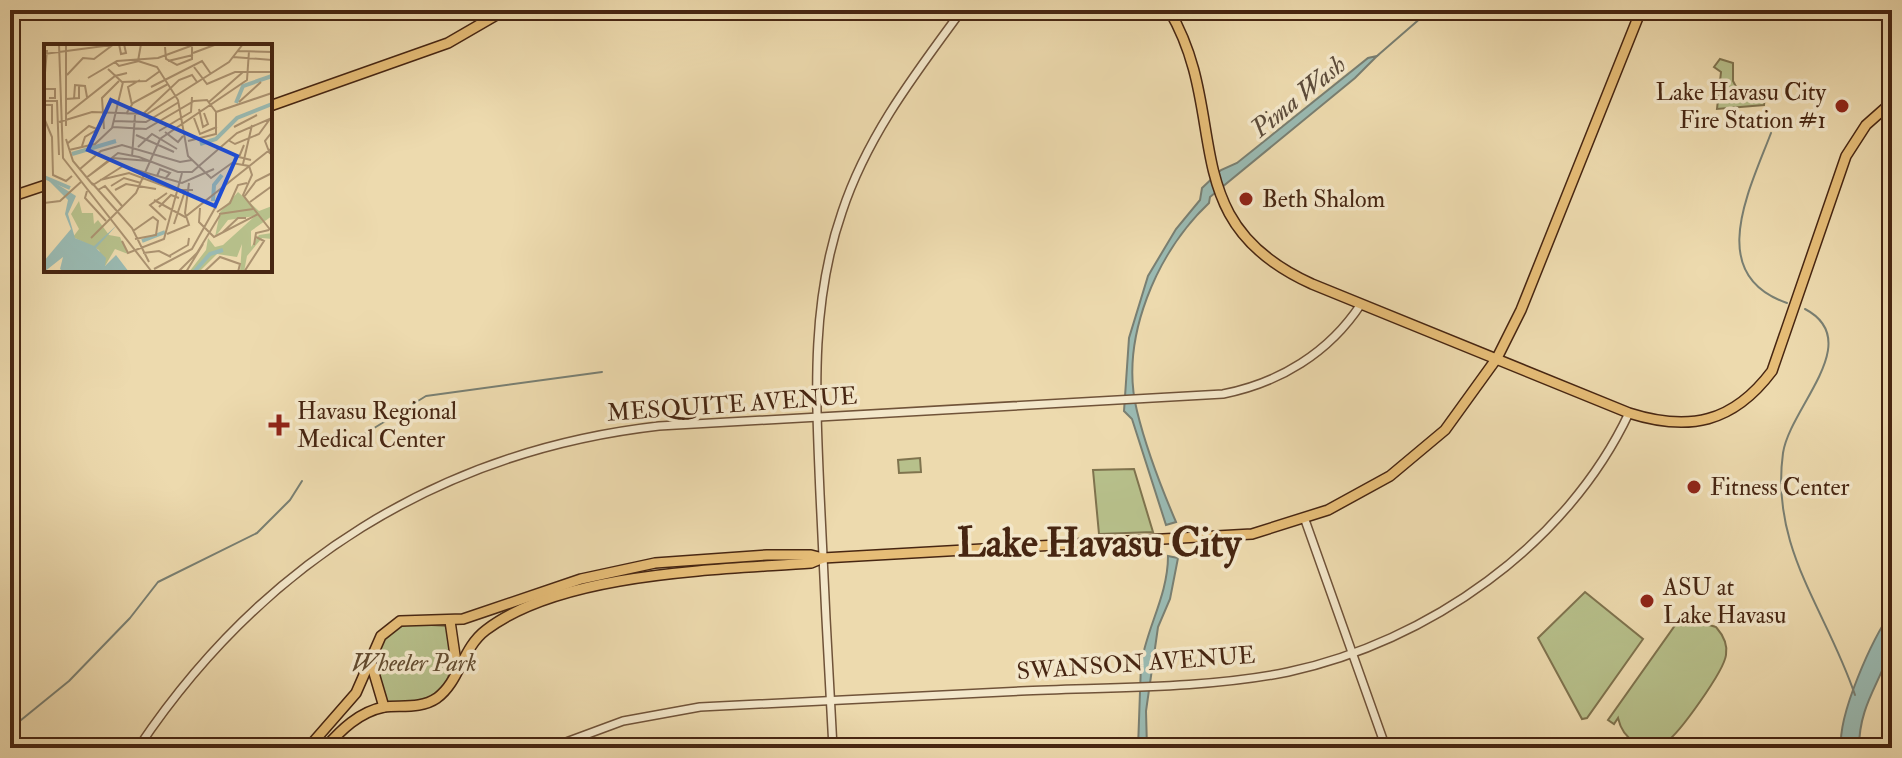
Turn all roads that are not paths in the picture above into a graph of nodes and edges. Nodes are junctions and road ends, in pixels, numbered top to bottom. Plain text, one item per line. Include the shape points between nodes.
1 (505, 10) edge
2 (962, 10) edge
3 (1169, 10) edge
4 (1641, 10) edge
5 (1892, 102) edge
6 (272, 105) edge
7 (44, 186) edge
8 (10, 197) edge
9 (1361, 304) junction
10 (1497, 358) junction
11 (1629, 413) junction
12 (816, 417) junction
13 (1305, 520) junction
14 (823, 558) junction
15 (701, 559) junction
16 (672, 573) junction
17 (450, 621) junction
18 (1353, 653) junction
19 (371, 663) junction
20 (457, 669) junction
21 (830, 700) junction
22 (384, 707) junction
23 (138, 748) edge
24 (308, 748) edge
25 (325, 748) edge
26 (550, 748) edge
27 (833, 748) edge
28 (1386, 748) edge

1 - 6 main road via 448,43
2 - 12 street via 880,127 842,212 819,312
3 - 9 main road via 1196,70 1212,176 1238,228 1278,266
4 - 10 main road
5 - 11 main road via 1866,125 1846,156 1779,356 1762,384 1732,409 1702,421 1673,423
7 - 8 main road
9 - 10 main road
9 - 12 street, MESQUITE AVENUE via 1305,361 1234,392
10 - 11 main road
10 - 13 main road via 1463,409 1429,445 1367,491
11 - 18 street, SWANSON AVENUE via 1574,496 1512,560 1429,619
12 - 14 street
12 - 23 street, MESQUITE AVENUE via 659,426 592,436 505,459 423,493 339,541 265,599 198,666
13 - 14 main road via 1227,537
13 - 18 street
14 - 15 main road
14 - 16 main road
14 - 21 street
15 - 16 main road
15 - 17 main road via 581,579
16 - 20 main road via 584,589 502,619 477,636
17 - 19 main road via 394,624 377,641
17 - 20 main road
18 - 21 street, SWANSON AVENUE via 1262,676
18 - 28 street
19 - 22 main road
19 - 24 main road via 349,703
20 - 22 main road via 433,700
21 - 26 street, SWANSON AVENUE via 664,711 594,729
21 - 27 street
22 - 25 main road via 351,722

